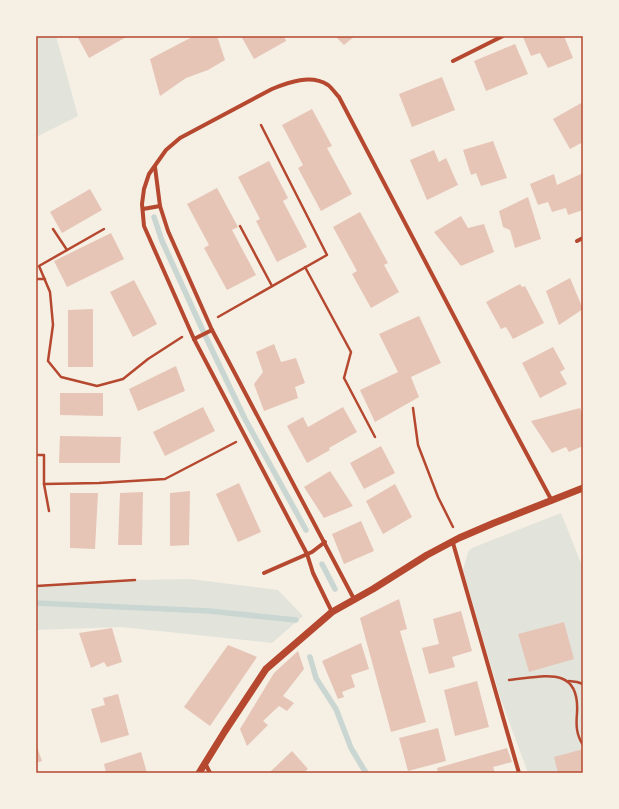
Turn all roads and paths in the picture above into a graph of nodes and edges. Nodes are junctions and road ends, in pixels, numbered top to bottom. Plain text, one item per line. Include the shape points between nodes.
1 (503, 36) edge
2 (453, 60) dead end
3 (261, 125) dead end
4 (154, 167) junction
5 (160, 206) junction
6 (143, 210) junction
7 (240, 226) dead end
8 (53, 229) dead end
9 (104, 229) dead end
10 (583, 238) edge
11 (577, 241) dead end
12 (67, 250) junction
13 (305, 267) junction
14 (36, 279) edge
15 (45, 279) junction
16 (272, 286) junction
17 (209, 322) junction
18 (212, 330) junction
19 (191, 332) junction
20 (194, 339) junction
21 (413, 408) dead end
22 (376, 437) dead end
23 (246, 438) junction
24 (36, 455) edge
25 (44, 484) junction
26 (583, 488) edge
27 (552, 500) junction
28 (49, 511) dead end
29 (459, 538) junction
30 (325, 542) junction
31 (453, 543) junction
32 (307, 554) junction
33 (264, 573) dead end
34 (135, 580) dead end
35 (36, 586) edge
36 (354, 599) junction
37 (332, 612) junction
38 (509, 680) dead end
39 (569, 681) junction
40 (583, 684) edge
41 (583, 745) edge
42 (205, 763) junction
43 (199, 773) edge
44 (210, 773) edge
45 (518, 773) edge

1 - 2 street
3 - 13 path via 327,255
4 - 5 street
4 - 6 street via 144,189
4 - 27 street via 166,150 180,138 272,89 304,79 328,85 339,97
5 - 6 street
5 - 17 street via 175,247
6 - 19 street via 144,226
7 - 16 path
8 - 12 path
9 - 12 path
10 - 11 street
12 - 15 path via 40,266
13 - 16 path
13 - 22 path via 351,352 344,378
14 - 15 path
15 - 19 path via 50,292 52,325 48,361 62,377 97,386 123,379 148,359
16 - 17 path
17 - 18 street
18 - 20 street
18 - 30 street
19 - 20 street
20 - 23 street
21 - 29 path via 418,445 438,497
23 - 25 path via 165,479
23 - 32 street
24 - 25 path via 44,454
25 - 28 path
26 - 27 street
27 - 29 street
29 - 31 street
30 - 32 street
30 - 36 street
31 - 36 street via 427,555
31 - 45 street
32 - 33 street
32 - 37 street via 313,573
34 - 35 path
36 - 37 street
37 - 42 street via 266,669
38 - 39 path via 556,676
39 - 40 path
39 - 41 path via 575,696 576,723
42 - 43 street
42 - 44 street

